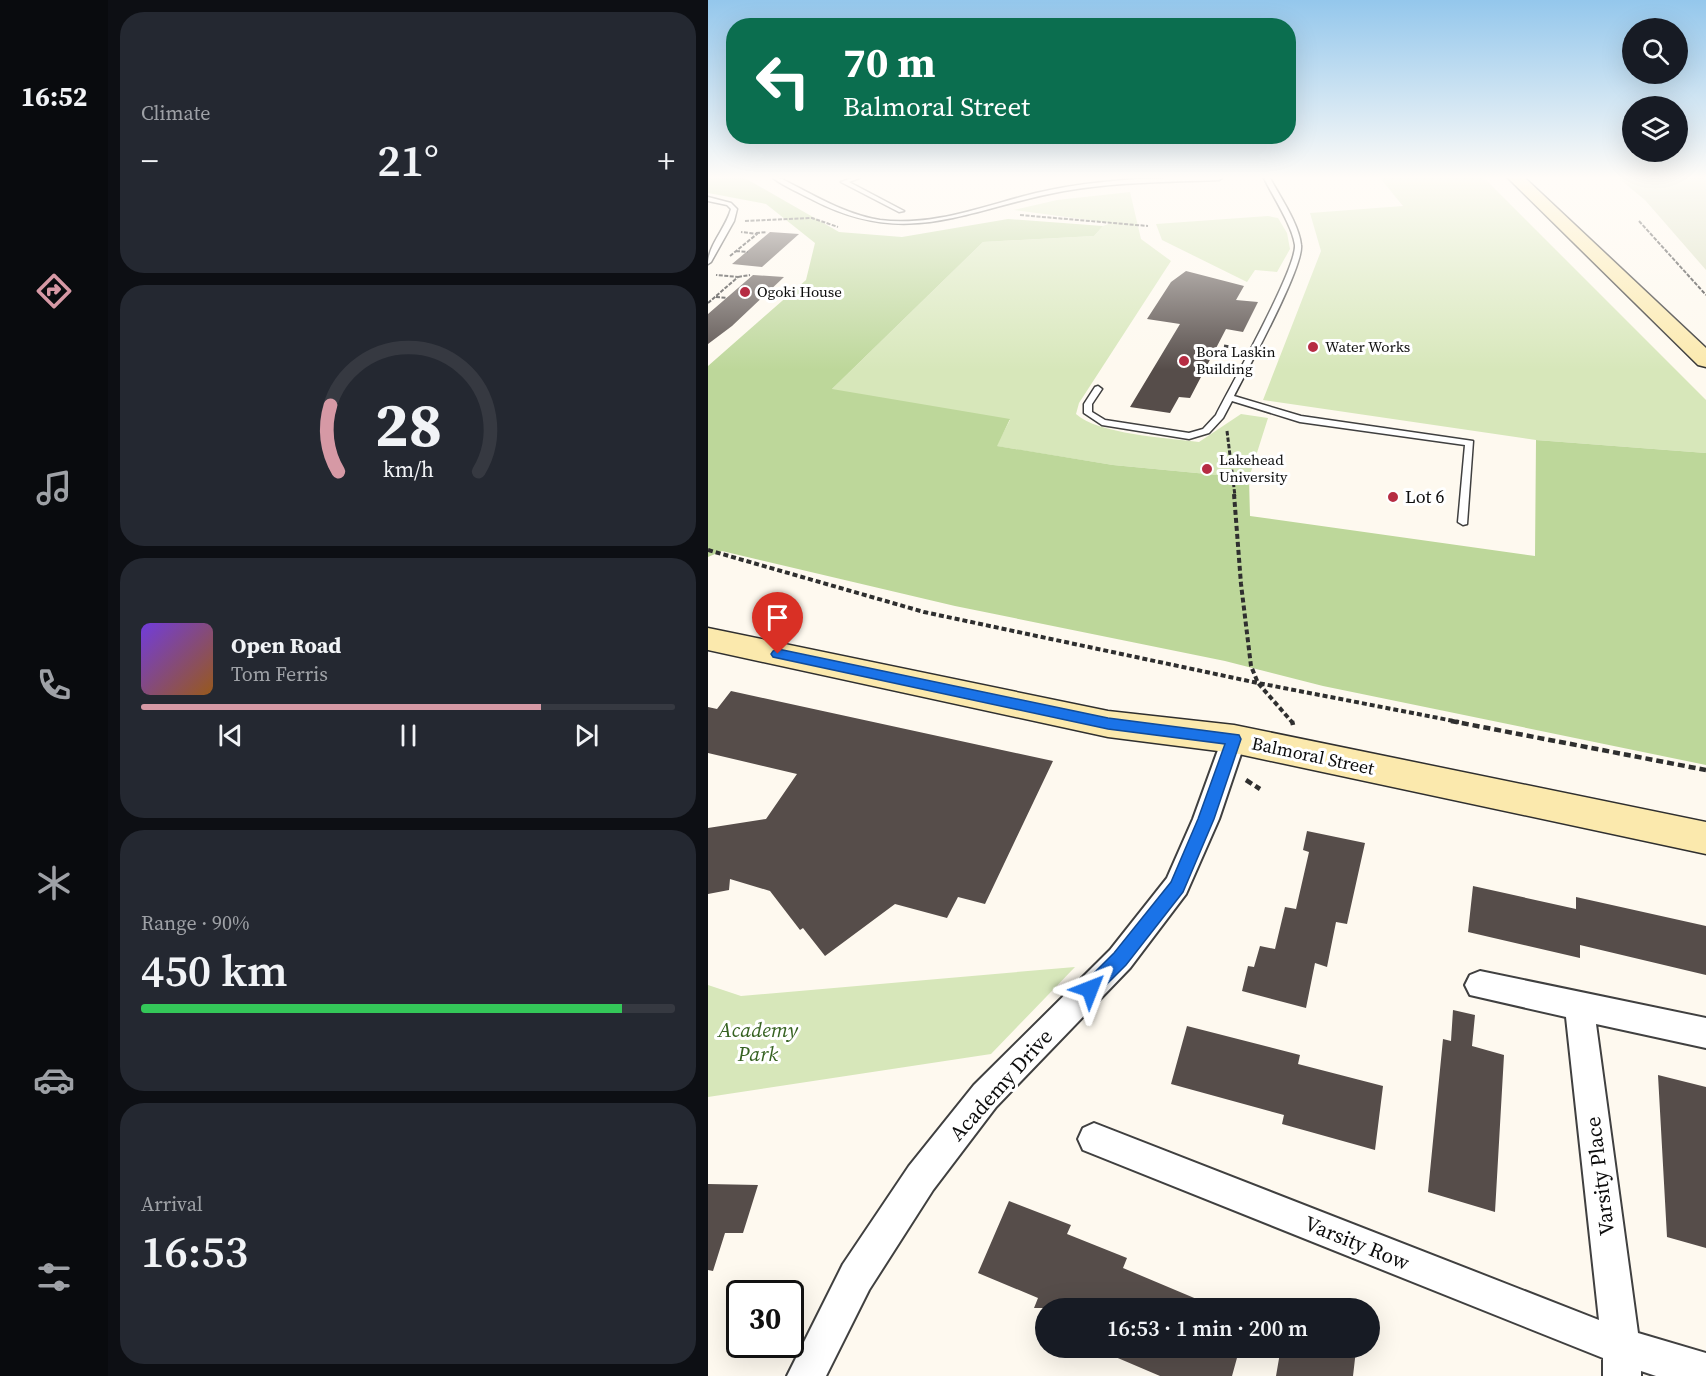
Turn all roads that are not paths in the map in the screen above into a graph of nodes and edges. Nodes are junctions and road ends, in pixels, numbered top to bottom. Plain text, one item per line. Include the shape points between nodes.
1 (719, 242) edge
2 (1297, 242) edge
3 (1584, 242) edge
4 (708, 262) edge
5 (1706, 360) edge
6 (1098, 389) dead end
7 (1228, 397) junction
8 (1463, 522) dead end
9 (708, 639) edge
10 (1234, 739) junction
11 (1706, 838) edge
12 (1480, 985) dead end
13 (1579, 1006) junction
14 (1706, 1033) edge
15 (1094, 1139) dead end
16 (1621, 1361) edge
17 (1706, 1372) edge
18 (806, 1376) edge

1 - 4 lane
2 - 7 lane via 1297,258 1277,303
3 - 5 main road
6 - 7 lane via 1088,404 1088,413 1102,422 1189,436 1206,431 1220,416
7 - 8 lane via 1300,419 1470,443
9 - 10 main road, Balmoral Street via 1108,724
10 - 11 main road, Balmoral Street
10 - 18 street, Academy Drive via 1177,886 1120,959 985,1096 921,1178 856,1277
12 - 13 street
13 - 14 street
13 - 16 street, Varsity Place
15 - 16 street, Varsity Row
16 - 17 street, Varsity Row

